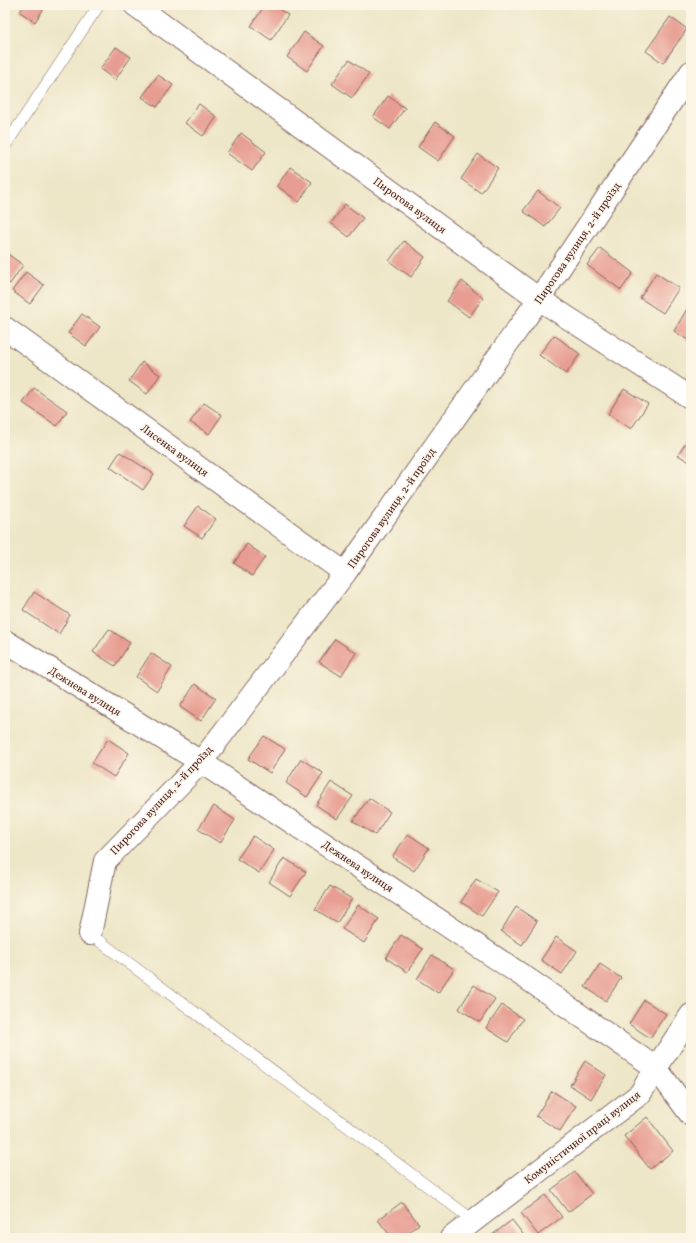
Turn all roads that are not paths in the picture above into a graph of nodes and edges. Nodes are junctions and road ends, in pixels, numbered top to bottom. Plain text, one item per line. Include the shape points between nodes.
1 (99, 5) edge
2 (135, 5) edge
3 (691, 72) edge
4 (5, 146) edge
5 (539, 299) junction
6 (5, 328) edge
7 (691, 398) edge
8 (345, 573) junction
9 (5, 641) edge
10 (201, 762) junction
11 (90, 934) joint
12 (691, 1015) edge
13 (656, 1068) junction
14 (691, 1115) edge
15 (474, 1221) junction
16 (451, 1238) edge

1 - 4 lane
2 - 5 street, Пирогова вулиця
3 - 5 street, Пирогова вулиця, 2-й проїзд
5 - 7 street, Пирогова вулиця
5 - 8 street, Пирогова вулиця, 2-й проїзд
6 - 8 street, Лисенка вулиця
8 - 10 street, Пирогова вулиця, 2-й проїзд
9 - 10 street, Дежнева вулиця
10 - 11 street, Пирогова вулиця, 2-й проїзд via 105,861
10 - 13 street, Дежнева вулиця via 532,982
11 - 15 lane
12 - 13 street, Комуністичної праці вулиця
13 - 14 street, Дежнева вулиця
13 - 15 street, Комуністичної праці вулиця via 640,1094
15 - 16 street, Комуністичної праці вулиця

